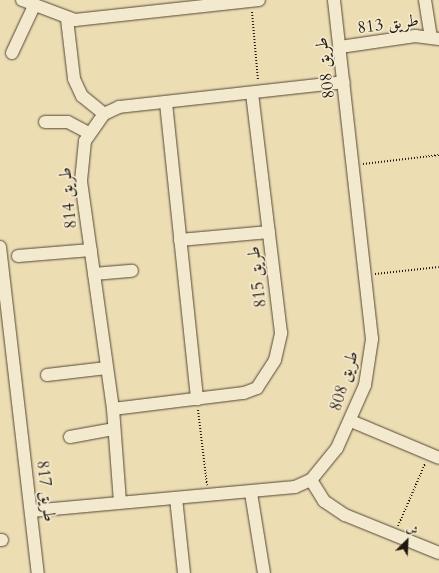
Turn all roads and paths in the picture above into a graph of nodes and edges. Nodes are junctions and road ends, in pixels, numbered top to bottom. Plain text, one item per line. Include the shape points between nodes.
1 (22, 0) edge
2 (334, 0) edge
3 (425, 0) edge
4 (249, 1) edge
5 (34, 6) junction
6 (153, 6) edge
7 (67, 19) junction
8 (435, 38) edge
9 (340, 47) junction
10 (12, 53) dead end
11 (344, 82) junction
12 (256, 94) junction
13 (166, 103) junction
14 (104, 114) junction
15 (45, 122) dead end
16 (89, 133) junction
17 (439, 155) edge
18 (353, 165) junction
19 (269, 232) junction
20 (180, 240) junction
21 (0, 247) edge
22 (91, 250) junction
23 (18, 256) dead end
24 (439, 267) edge
25 (132, 271) dead end
26 (94, 274) junction
27 (365, 274) junction
28 (107, 368) junction
29 (47, 375) dead end
30 (197, 399) junction
31 (113, 409) junction
32 (351, 422) junction
33 (114, 429) junction
34 (70, 437) dead end
35 (434, 457) edge
36 (311, 480) junction
37 (251, 493) junction
38 (208, 496) junction
39 (176, 498) junction
40 (120, 502) junction
41 (31, 511) junction
42 (394, 535) junction
43 (439, 553) edge
44 (38, 573) edge
45 (184, 573) edge
46 (264, 573) edge

1 - 5 street
2 - 9 street, طريق 808
3 - 8 street
4 - 6 street
4 - 12 path
5 - 7 street
5 - 10 street
6 - 7 street
7 - 14 street via 74,79 82,96
8 - 9 street, طريق 813
9 - 11 street, طريق 808
11 - 12 street
11 - 18 street, طريق 808
12 - 13 street
12 - 19 street, طريق 815
13 - 14 street via 119,107
13 - 20 street
14 - 16 street, طريق 814
15 - 16 street via 68,122
16 - 22 street, طريق 814 via 81,157 81,181
17 - 18 path
18 - 27 street, طريق 808
19 - 20 street
19 - 30 street, طريق 815 via 281,333 275,360 257,388 244,393
20 - 30 street
21 - 41 street, طريق 817
22 - 23 street
22 - 26 street, طريق 814
24 - 27 path
25 - 26 street
26 - 28 street, طريق 814
27 - 32 street, طريق 808 via 372,350 365,385
28 - 29 street
28 - 31 street, طريق 814
30 - 31 street, طريق 815
30 - 38 path
31 - 33 street, طريق 814
32 - 35 street
32 - 36 street, طريق 808 via 337,448
33 - 34 street
33 - 40 street, طريق 814
35 - 42 path
36 - 37 street, طريق 808 via 295,487
36 - 42 street via 324,501 346,515
37 - 38 street, طريق 808
37 - 46 street
38 - 39 street, طريق 808
39 - 40 street, طريق 808
39 - 45 street
40 - 41 street, طريق 808
41 - 44 street, طريق 817
42 - 43 street

